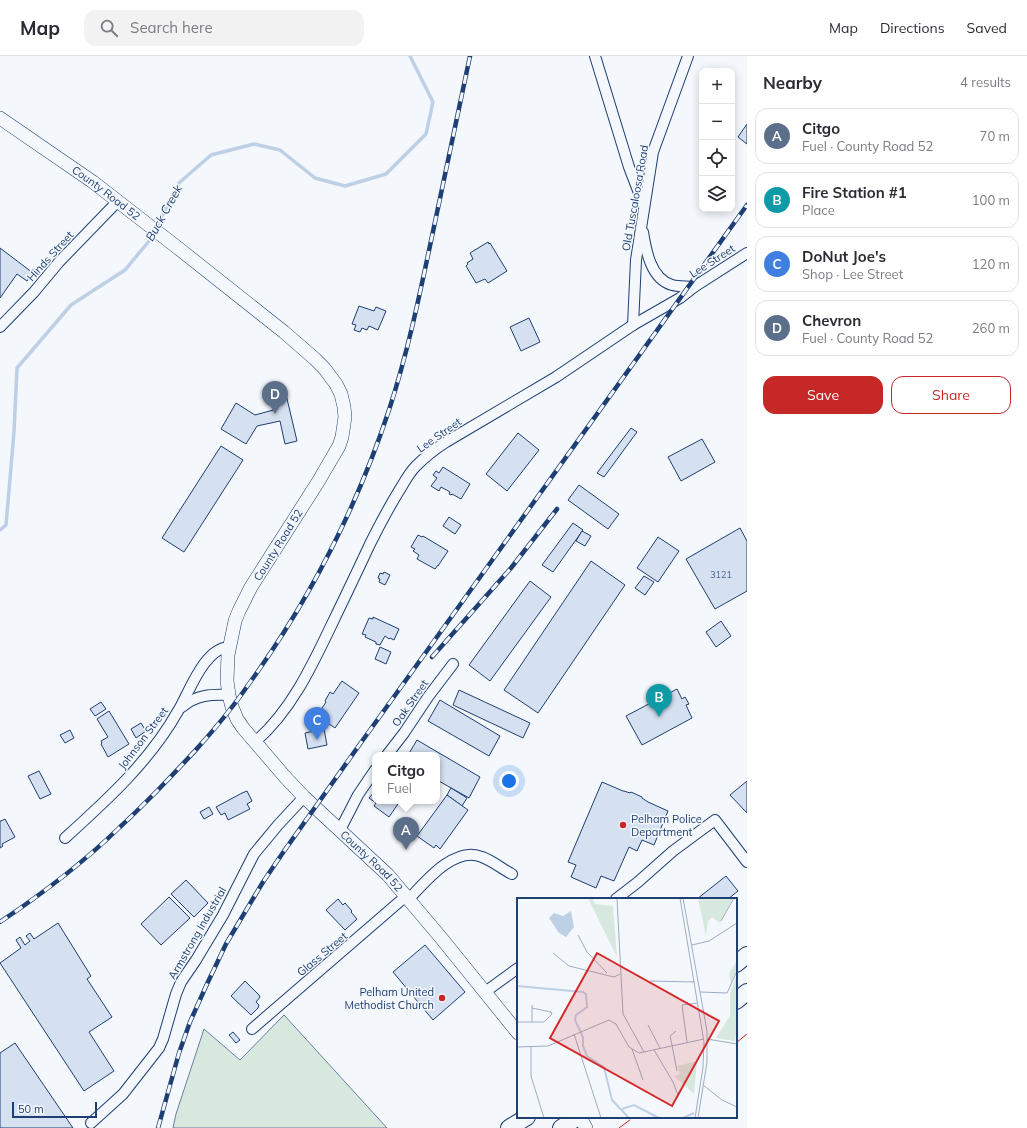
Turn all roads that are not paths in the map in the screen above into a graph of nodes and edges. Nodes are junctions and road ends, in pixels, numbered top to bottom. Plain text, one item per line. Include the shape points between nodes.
1 (594, 56) edge
2 (688, 56) edge
3 (0, 118) edge
4 (118, 201) junction
5 (644, 207) junction
6 (747, 253) edge
7 (694, 287) junction
8 (633, 325) junction
9 (0, 327) edge
10 (229, 647) junction
11 (453, 664) dead end
12 (229, 695) junction
13 (178, 712) junction
14 (255, 742) junction
15 (389, 752) edge
16 (372, 774) edge
17 (304, 797) junction
18 (340, 830) junction
19 (65, 838) dead end
20 (747, 862) edge
21 (512, 874) dead end
22 (408, 898) junction
23 (617, 898) edge
24 (747, 955) edge
25 (737, 963) edge
26 (517, 969) edge
27 (485, 992) junction
28 (747, 992) edge
29 (737, 1000) edge
30 (252, 1029) dead end
31 (517, 1033) edge
32 (525, 1118) edge
33 (577, 1118) edge
34 (580, 1118) edge
35 (91, 1124) dead end
36 (509, 1128) edge
37 (561, 1128) edge
38 (586, 1128) edge

1 - 5 street
2 - 5 street, Old Tuscaloosa Road via 653,152
3 - 4 street, County Road 52
4 - 9 street, Hinds Street
4 - 10 street, County Road 52 via 284,332 324,368 341,394 344,406 344,427 339,446 251,588 235,621
5 - 7 street via 643,231 653,268 660,278 672,285
5 - 8 street, Old Tuscaloosa Road via 636,260
6 - 7 street, Lee Street
7 - 8 street, Lee Street
8 - 14 street, Lee Street via 556,377 446,442 416,466 382,520 305,676 279,718
10 - 12 street, County Road 52
10 - 13 street, Johnson Street via 219,649 209,658
11 - 15 street, Oak Street
12 - 13 street via 202,696 191,700
12 - 14 street, County Road 52 via 237,719
13 - 19 street, Johnson Street via 122,786
14 - 17 street, County Road 52
16 - 18 street
17 - 18 street, County Road 52
17 - 35 street, Armstrong Industrial via 248,864 223,915 181,982 159,1048 123,1094
18 - 22 street, County Road 52 via 388,875
20 - 23 street via 715,820
21 - 22 street, Glass Street via 482,857 469,854 452,860
22 - 27 street, County Road 52
22 - 30 street, Glass Street
24 - 25 main road
26 - 27 street
27 - 31 street, County Road 52
28 - 29 main road
32 - 36 main road
33 - 37 main road
34 - 38 street

